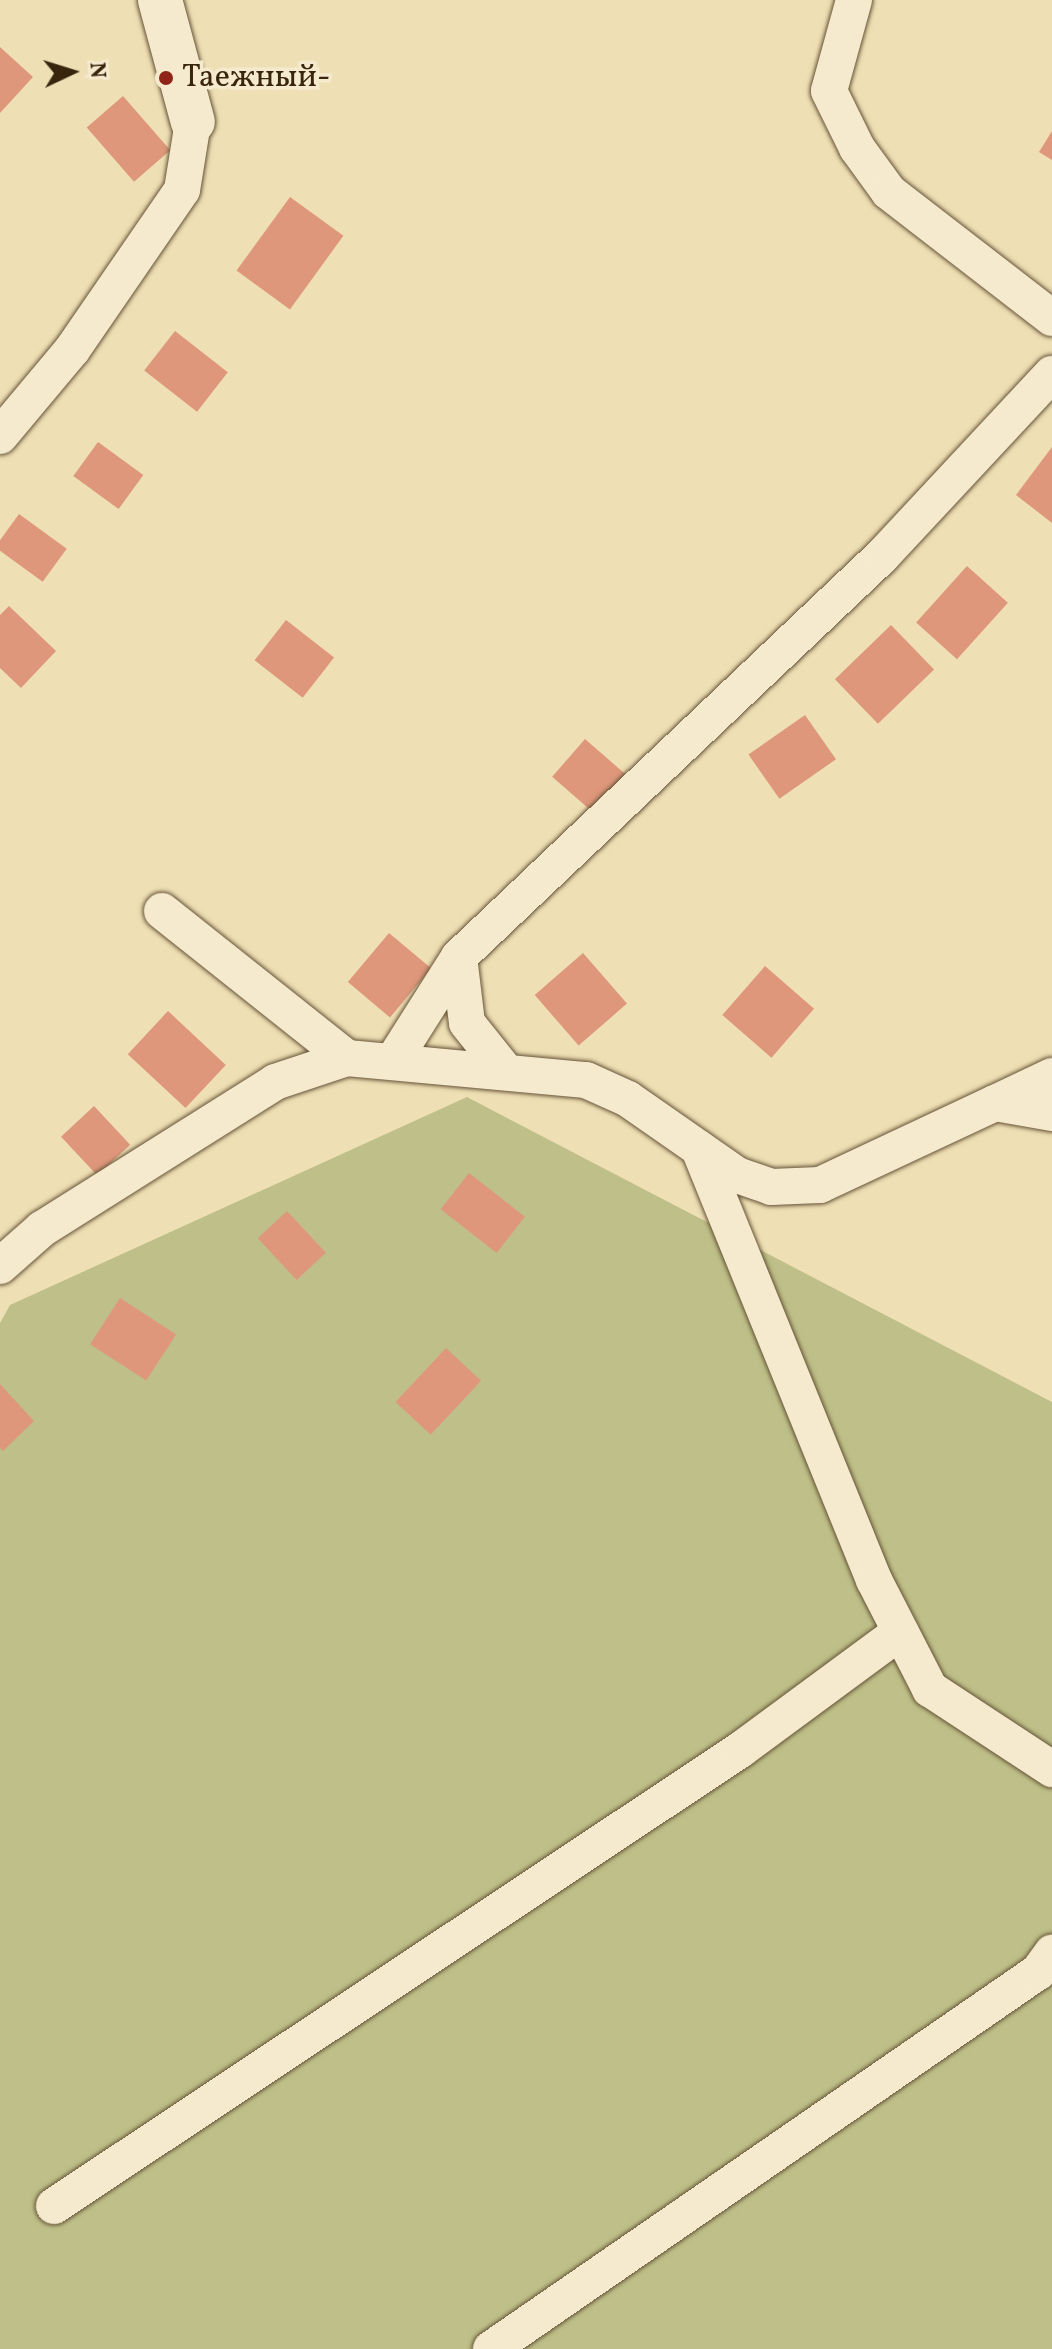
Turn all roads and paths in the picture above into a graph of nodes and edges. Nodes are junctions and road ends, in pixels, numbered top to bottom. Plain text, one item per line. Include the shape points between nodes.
1 (160, 0) edge
2 (854, 0) edge
3 (193, 122) joint
4 (1052, 318) edge
5 (1052, 374) edge
6 (0, 436) edge
7 (162, 911) dead end
8 (459, 957) junction
9 (347, 1058) junction
10 (393, 1061) junction
11 (503, 1068) junction
12 (1052, 1076) edge
13 (995, 1103) junction
14 (1052, 1113) edge
15 (699, 1148) junction
16 (0, 1266) edge
17 (900, 1632) junction
18 (1052, 1769) edge
19 (1052, 1953) edge
20 (54, 2206) dead end
21 (491, 2349) edge

1 - 3 street
2 - 4 street via 829,91 857,148 889,192
3 - 6 street via 182,190 72,350
5 - 8 street via 882,556
7 - 9 street
8 - 10 street
8 - 11 street via 467,1023
9 - 10 street
9 - 16 street via 275,1082 42,1229
10 - 11 street
11 - 15 street via 586,1080 628,1099
12 - 13 street
13 - 14 street
13 - 15 street via 820,1185 771,1187 737,1175
15 - 17 street
17 - 18 street via 930,1689
17 - 20 street via 714,1768
19 - 21 street via 1038,1972

